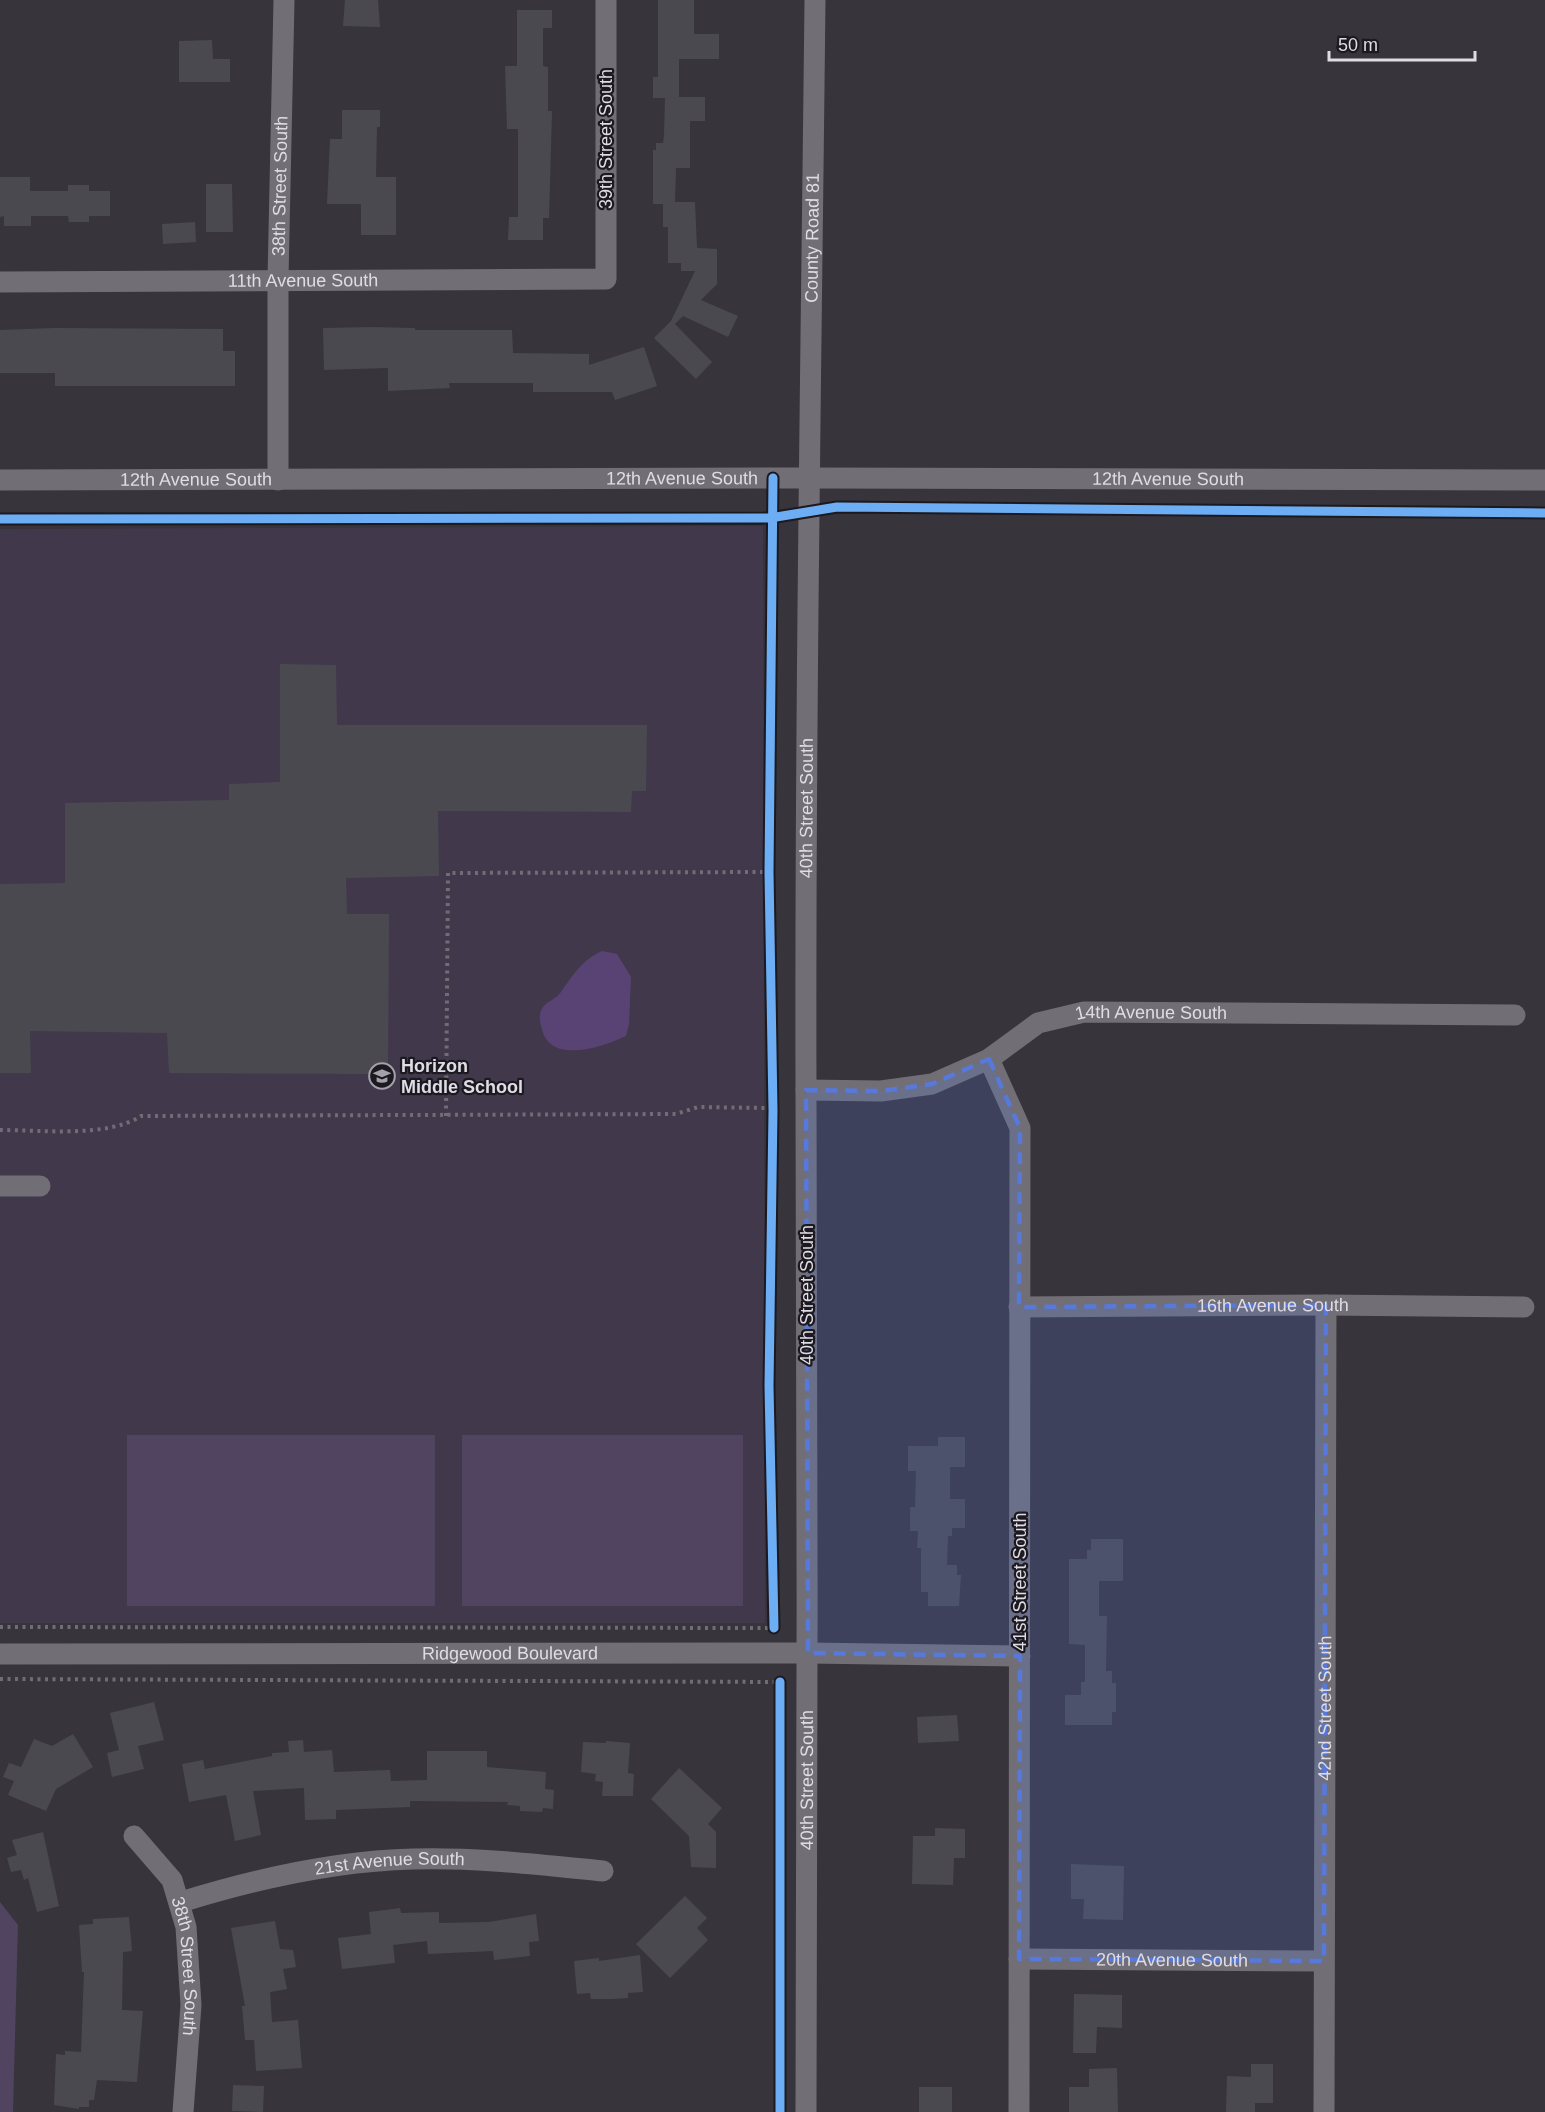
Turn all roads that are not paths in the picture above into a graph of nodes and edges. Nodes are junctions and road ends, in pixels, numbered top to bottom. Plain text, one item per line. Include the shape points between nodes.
1 (284, 0) edge
2 (606, 0) edge
3 (815, 0) edge
4 (278, 279) junction
5 (606, 279) joint
6 (0, 282) edge
7 (810, 478) junction
8 (0, 480) edge
9 (278, 480) junction
10 (1545, 480) edge
11 (1515, 1015) dead end
12 (989, 1059) junction
13 (806, 1090) junction
14 (0, 1186) edge
15 (39, 1186) dead end
16 (1326, 1305) junction
17 (1019, 1307) junction
18 (1524, 1307) dead end
19 (808, 1653) junction
20 (0, 1654) edge
21 (1020, 1656) junction
22 (134, 1836) dead end
23 (603, 1871) dead end
24 (181, 1902) junction
25 (1019, 1959) junction
26 (1324, 1961) junction
27 (183, 2112) edge
28 (806, 2112) edge
29 (1019, 2112) edge
30 (1324, 2112) edge

1 - 4 street, 38th Street South
2 - 5 street, 39th Street South
3 - 7 street, County Road 81
4 - 5 street, 11th Avenue South
4 - 6 street, 11th Avenue South
4 - 9 street, 38th Street South
7 - 9 street, 12th Avenue South
7 - 10 street, 12th Avenue South
7 - 13 street, 40th Street South
8 - 9 street, 12th Avenue South
11 - 12 street, 14th Avenue South via 1084,1012 1038,1023
12 - 13 street, 14th Avenue South via 932,1084 881,1091
12 - 17 street, 41st Street South via 1020,1128
13 - 19 street, 40th Street South
14 - 15 street
16 - 17 street, 16th Avenue South
16 - 18 street, 16th Avenue South
16 - 26 street, 42nd Street South
17 - 21 street, 41st Street South
19 - 20 street, Ridgewood Boulevard
19 - 21 street, Ridgewood Boulevard
19 - 28 street, 40th Street South
21 - 25 street, 41st Street South
22 - 24 street, 38th Street South via 172,1880
23 - 24 street, 21st Avenue South via 411,1859 347,1865 270,1879
24 - 27 street, 38th Street South via 190,1987
25 - 26 street, 20th Avenue South
25 - 29 street, 41st Street South
26 - 30 street, 42nd Street South

